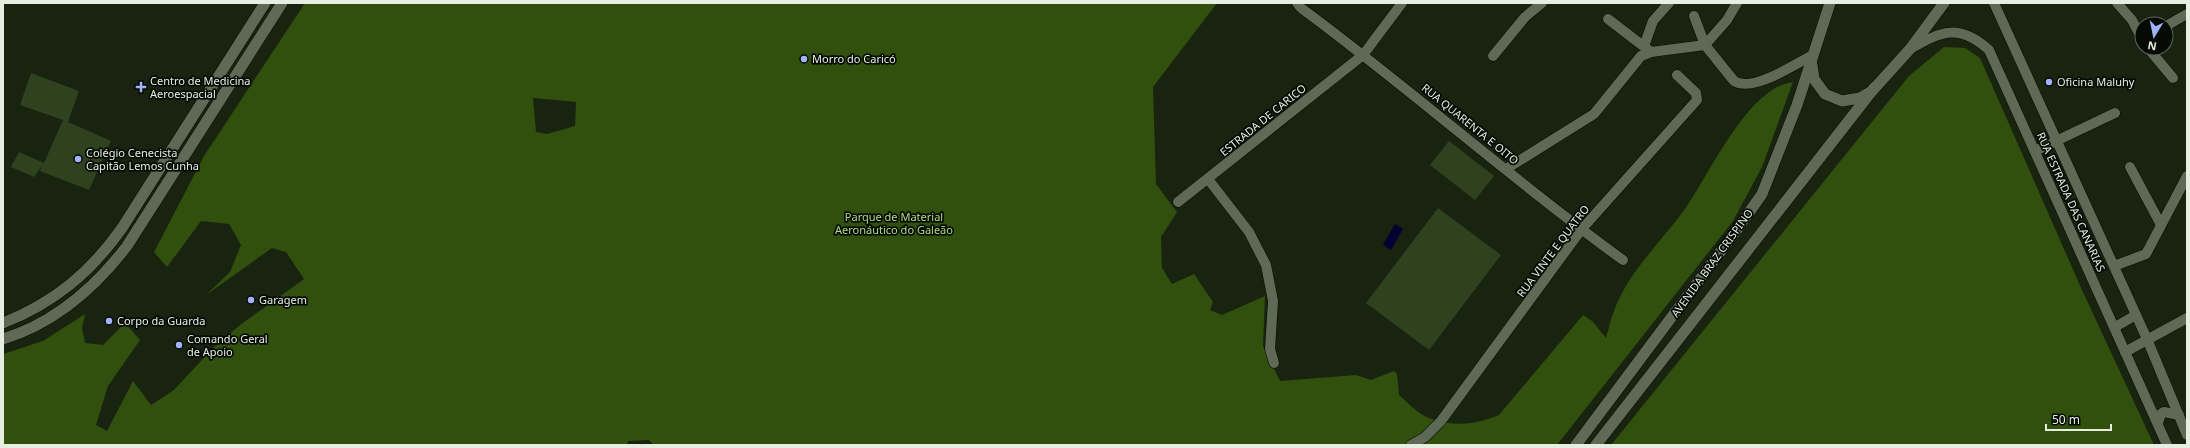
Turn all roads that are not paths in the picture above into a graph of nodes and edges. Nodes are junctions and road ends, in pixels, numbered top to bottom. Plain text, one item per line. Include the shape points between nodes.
1 (265, 3) edge
2 (282, 3) edge
3 (1402, 3) edge
4 (1542, 3) edge
5 (1669, 3) edge
6 (1738, 3) edge
7 (1830, 3) edge
8 (1944, 3) edge
9 (1994, 3) edge
10 (2117, 3) edge
11 (1299, 6) edge
12 (2187, 14) edge
13 (1694, 16) dead end
14 (1608, 19) dead end
15 (2174, 21) edge
16 (2134, 24) edge
17 (1705, 45) junction
18 (1647, 49) junction
19 (1910, 49) junction
20 (1363, 55) junction
21 (1493, 56) dead end
22 (2155, 56) edge
23 (1813, 58) junction
24 (1678, 75) dead end
25 (2173, 78) dead end
26 (1875, 88) junction
27 (2115, 113) dead end
28 (2058, 141) junction
29 (2035, 151) junction
30 (2130, 167) dead end
31 (1506, 169) junction
32 (2187, 176) edge
33 (1208, 179) junction
34 (1178, 202) dead end
35 (2161, 226) junction
36 (1581, 230) junction
37 (1623, 260) dead end
38 (2114, 266) junction
39 (2136, 315) junction
40 (2187, 318) edge
41 (3, 323) edge
42 (2115, 327) junction
43 (3, 339) edge
44 (2147, 339) junction
45 (2126, 352) junction
46 (1274, 363) dead end
47 (2179, 415) junction
48 (2158, 423) junction
49 (2187, 435) edge
50 (1411, 445) edge
51 (1576, 445) edge
52 (1596, 445) edge
53 (2167, 445) edge

1 - 41 main road via 101,257 76,281 34,310
2 - 43 main road via 116,261 84,293 52,318 34,328
3 - 20 street, ESTRADA DE CARICO
4 - 21 street via 1525,17
5 - 18 street via 1653,21
6 - 17 street
7 - 23 main road, AVENIDA BRAZ CRISPINO
8 - 19 main road
9 - 28 street, RUA ESTRADA DAS CANARIAS
10 - 16 street
11 - 20 street, RUA QUARENTA E OITO
12 - 15 street
13 - 17 street
14 - 18 street
17 - 18 street
17 - 23 street via 1731,79 1744,85 1758,82
18 - 31 street via 1594,114
19 - 26 main road
19 - 29 street, RUA ESTRADA DAS CANARIAS via 1936,35 1963,34 1976,38 1989,50
20 - 31 street, RUA QUARENTA E OITO
20 - 33 street, ESTRADA DE CARICO
22 - 25 street
23 - 26 main road via 1814,79 1825,94 1833,98 1851,101
23 - 51 main road, AVENIDA BRAZ CRISPINO via 1779,155 1762,194 1732,238
24 - 36 street, RUA VINTE E QUATRO via 1696,93 1697,100
26 - 52 main road, AVENIDA BRAZ CRISPINO
27 - 28 street
28 - 29 street
28 - 38 street, RUA ESTRADA DAS CANARIAS
29 - 42 street, RUA ESTRADA DAS CANARIAS
30 - 35 street
31 - 36 street, RUA QUARENTA E OITO
32 - 35 street
33 - 34 street, ESTRADA DE CARICO
33 - 46 street via 1249,232 1266,265 1273,301 1270,349
35 - 38 street via 2146,254
36 - 37 street, RUA QUARENTA E OITO
36 - 50 street, RUA VINTE E QUATRO via 1450,410 1433,429
38 - 39 street, RUA ESTRADA DAS CANARIAS
39 - 42 street
39 - 44 street, RUA ESTRADA DAS CANARIAS
40 - 44 street
42 - 45 street, RUA ESTRADA DAS CANARIAS
44 - 45 street
44 - 47 street, RUA ESTRADA DAS CANARIAS
45 - 48 street, RUA ESTRADA DAS CANARIAS
47 - 48 street via 2164,412
47 - 49 street, RUA ESTRADA DAS CANARIAS
48 - 53 street, RUA ESTRADA DAS CANARIAS

